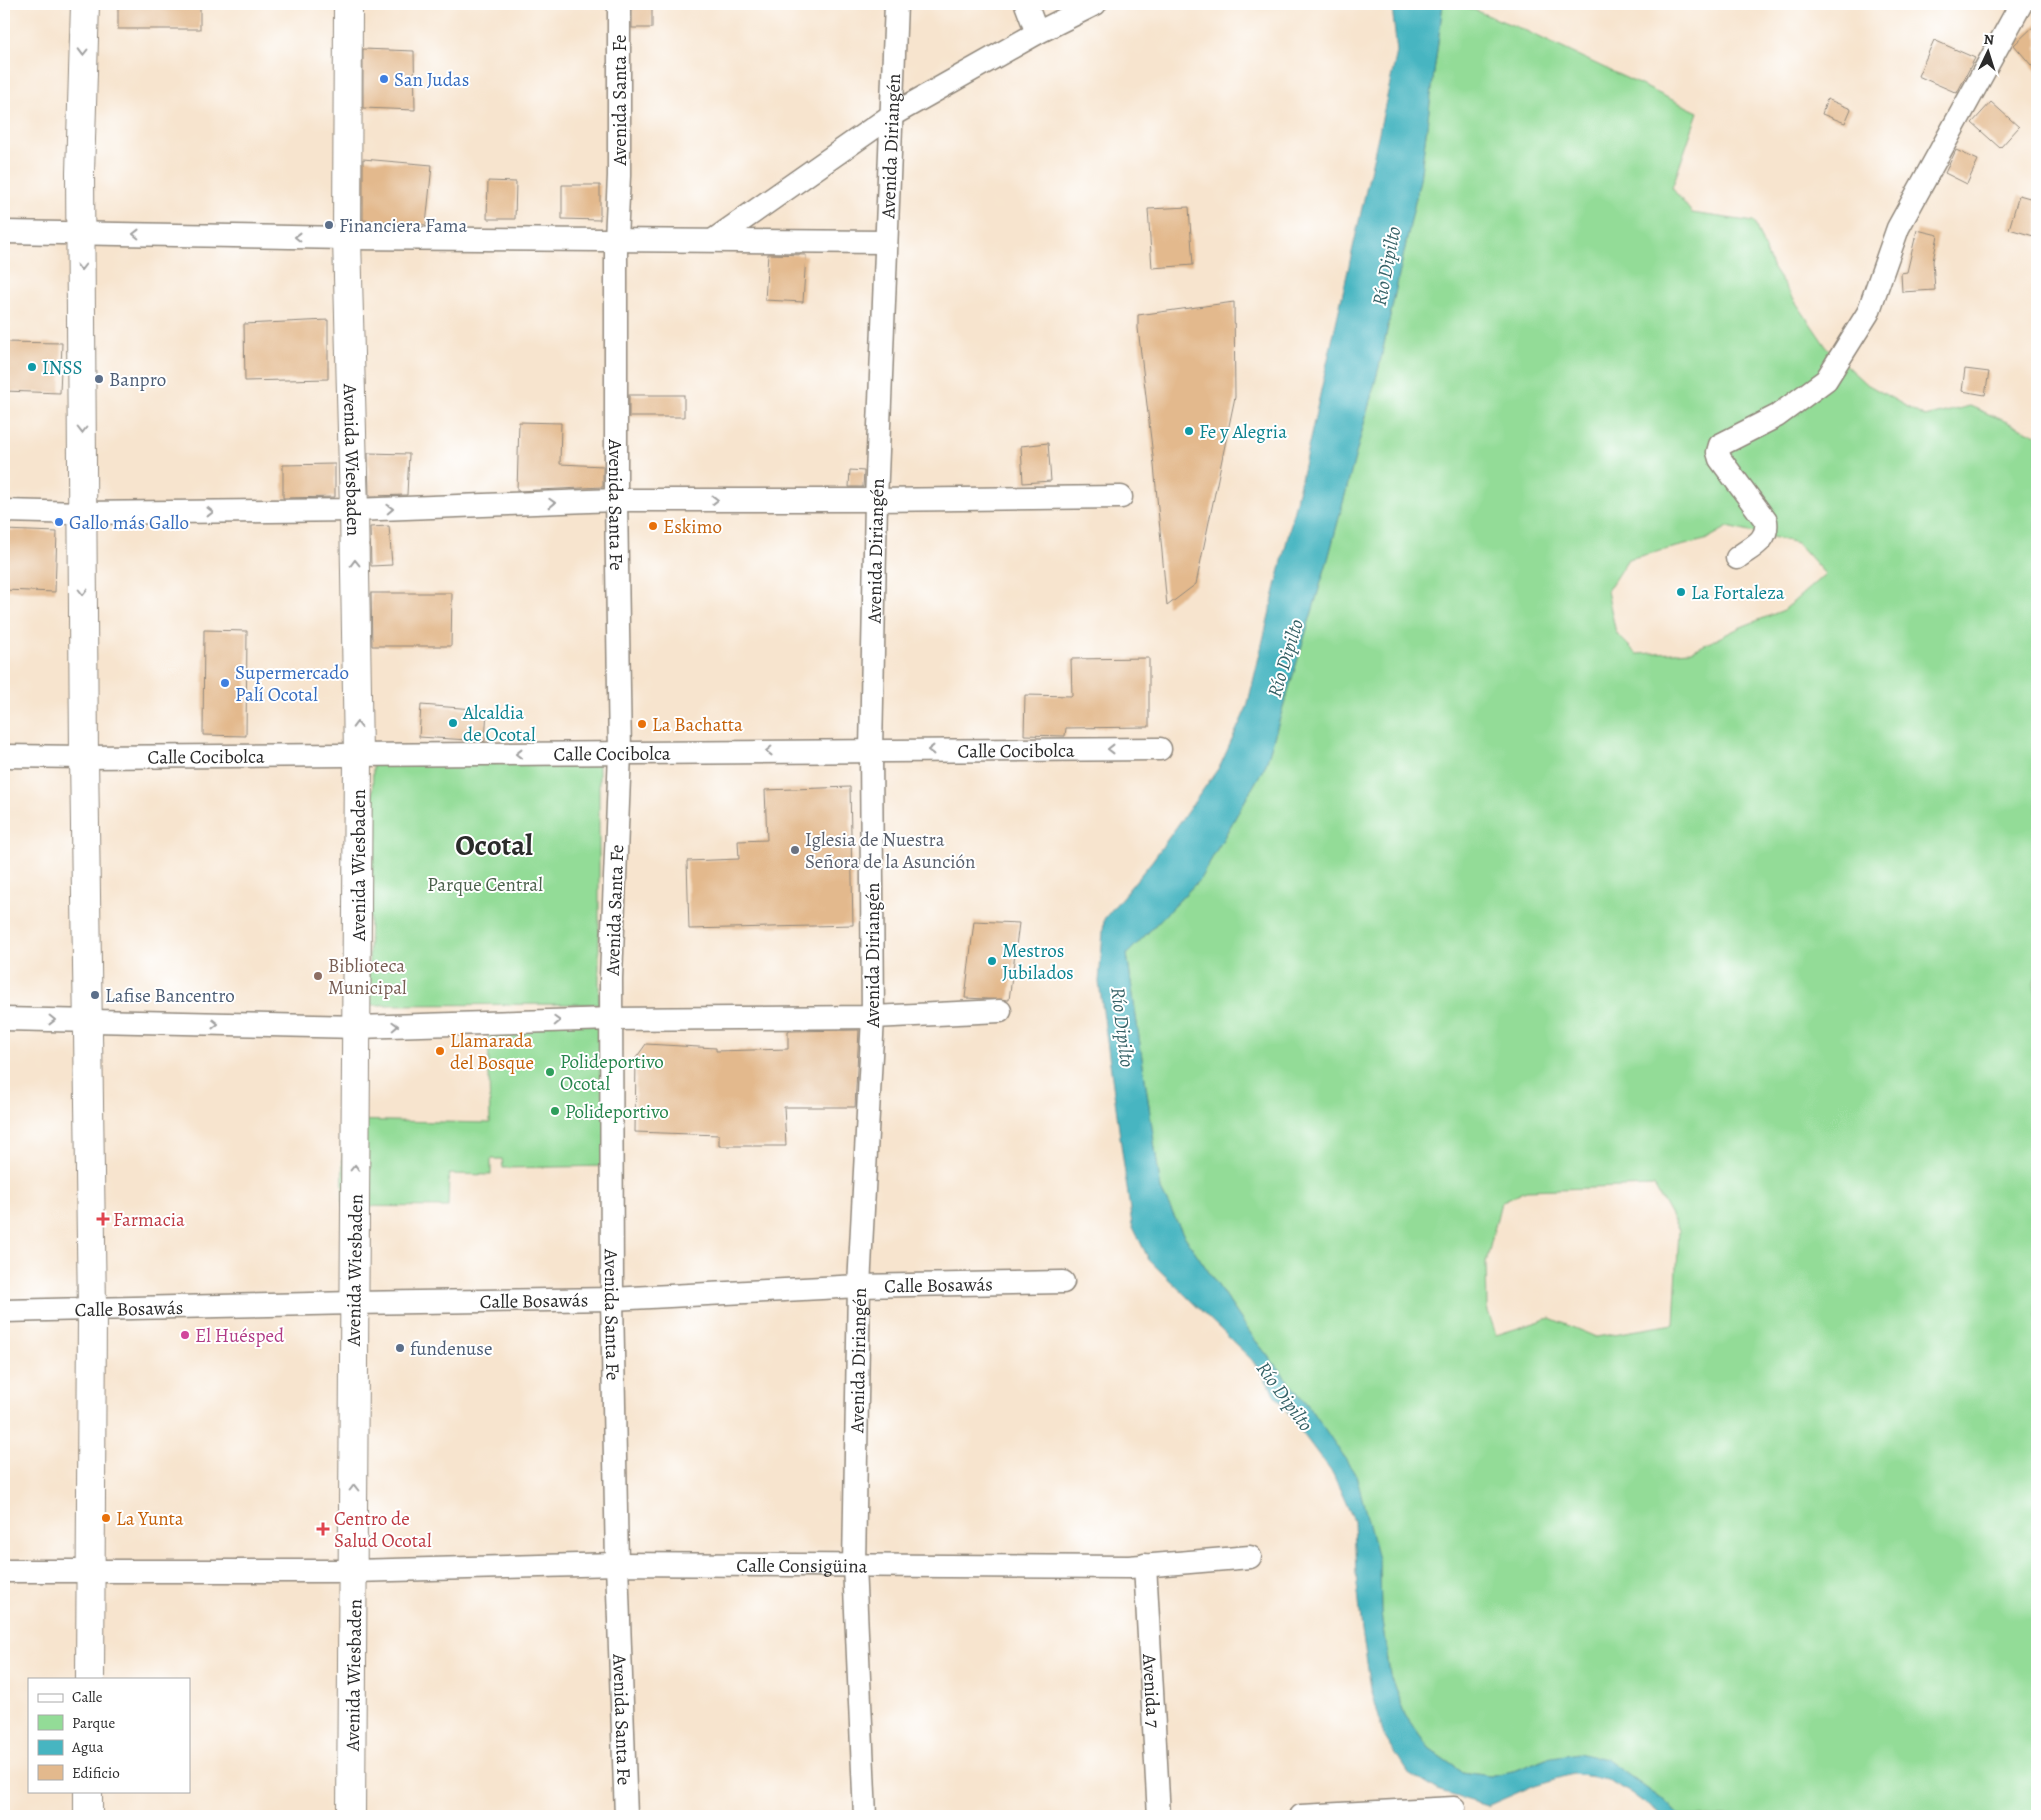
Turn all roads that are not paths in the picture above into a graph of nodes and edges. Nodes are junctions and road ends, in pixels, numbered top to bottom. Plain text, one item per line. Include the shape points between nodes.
1 (84, 4) edge
2 (348, 4) edge
3 (619, 4) edge
4 (896, 4) edge
5 (1026, 4) edge
6 (1095, 4) edge
7 (2021, 4) edge
8 (1037, 33) junction
9 (892, 116) junction
10 (4, 232) edge
11 (80, 234) junction
12 (347, 238) junction
13 (616, 239) junction
14 (715, 240) junction
15 (886, 242) junction
16 (1121, 496) dead end
17 (616, 500) junction
18 (876, 500) junction
19 (354, 510) junction
20 (4, 511) edge
21 (82, 513) junction
22 (1737, 558) dead end
23 (1160, 749) dead end
24 (871, 750) junction
25 (620, 753) junction
26 (358, 755) junction
27 (4, 756) edge
28 (84, 757) junction
29 (1000, 1011) dead end
30 (873, 1017) junction
31 (4, 1019) edge
32 (611, 1019) junction
33 (89, 1020) junction
34 (358, 1028) junction
35 (1063, 1282) dead end
36 (859, 1286) junction
37 (612, 1299) junction
38 (353, 1303) junction
39 (92, 1310) junction
40 (4, 1311) edge
41 (1250, 1557) dead end
42 (617, 1564) junction
43 (854, 1565) junction
44 (1145, 1566) junction
45 (4, 1571) edge
46 (354, 1571) junction
47 (92, 1572) junction
48 (90, 1678) edge
49 (88, 1792) edge
50 (1454, 1808) dead end
51 (88, 1816) edge
52 (351, 1816) edge
53 (626, 1816) edge
54 (864, 1816) edge
55 (1159, 1816) edge
56 (1301, 1816) edge

1 -> 11 street
2 - 12 street, Avenida Wiesbaden
3 - 13 street, Avenida Santa Fe
4 - 9 street, Avenida Diriangén
5 - 8 street
6 - 8 street
7 - 22 street via 1898,228 1868,313 1826,380 1777,416 1720,445 1720,459 1766,521 1768,530 1765,537
8 - 9 street
9 - 14 street
9 - 15 street, Avenida Diriangén
10 - 11 street
12 -> 11 street
11 -> 21 street
12 - 13 street
12 - 19 street, Avenida Wiesbaden
13 - 14 street
13 - 17 street, Avenida Santa Fe
14 - 15 street
15 - 18 street, Avenida Diriangén
16 - 18 street
17 -> 18 street
19 -> 17 street
17 - 25 street, Avenida Santa Fe
18 - 24 street, Avenida Diriangén
21 -> 19 street
26 -> 19 street, Avenida Wiesbaden
20 - 21 street
21 -> 28 street
23 -> 24 street, Calle Cocibolca
24 -> 25 street, Calle Cocibolca
24 - 30 street, Avenida Diriangén
25 -> 26 street, Calle Cocibolca
25 - 32 street, Avenida Santa Fe
26 - 28 street, Calle Cocibolca
26 - 34 street, Avenida Wiesbaden
27 - 28 street, Calle Cocibolca
28 - 33 street
29 - 30 street
30 - 32 street
30 - 36 street, Avenida Diriangén
31 -> 33 street
34 -> 32 street
32 - 37 street, Avenida Santa Fe
33 -> 34 street
33 - 39 street
38 -> 34 street, Avenida Wiesbaden
35 - 36 street, Calle Bosawás
36 - 37 street, Calle Bosawás
36 - 43 street, Avenida Diriangén
37 - 38 street, Calle Bosawás
37 - 42 street, Avenida Santa Fe
38 - 39 street, Calle Bosawás
46 -> 38 street, Avenida Wiesbaden
39 - 40 street, Calle Bosawás
39 - 47 street
41 - 44 street, Calle Consigüina
42 - 43 street, Calle Consigüina
42 - 46 street, Calle Consigüina
42 - 53 street, Avenida Santa Fe
43 - 44 street, Calle Consigüina
43 - 54 street, Avenida Diriangén
44 - 55 street, Avenida 7
45 - 47 street, Calle Consigüina
46 - 47 street, Calle Consigüina
46 - 52 street, Avenida Wiesbaden
47 - 48 street
49 - 51 street
50 - 56 street

